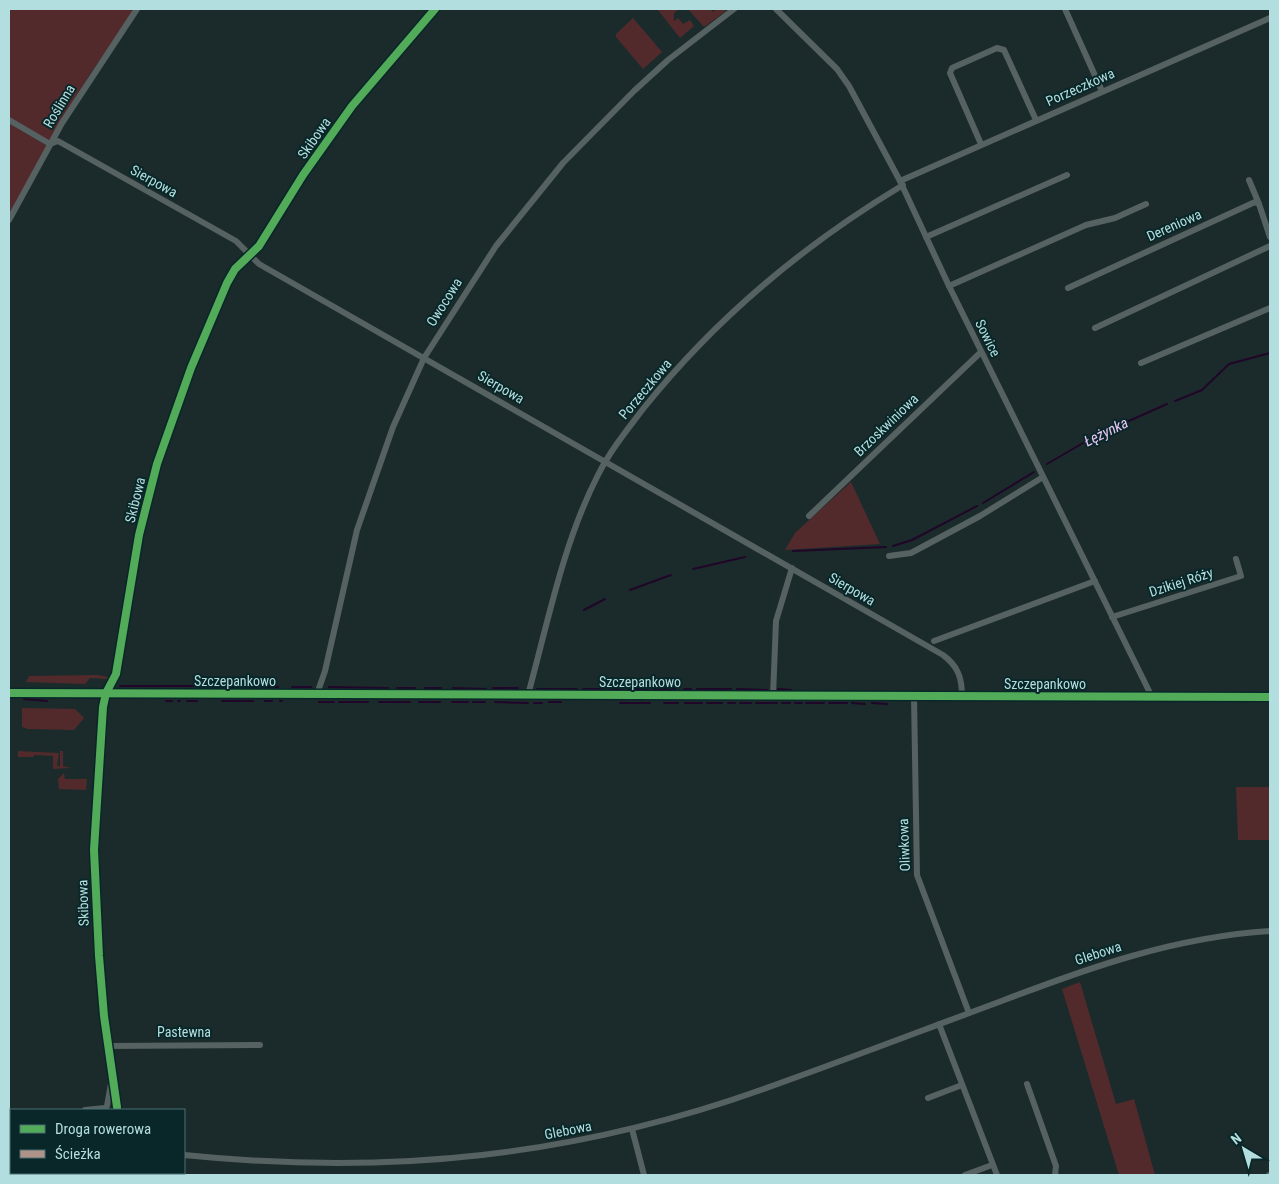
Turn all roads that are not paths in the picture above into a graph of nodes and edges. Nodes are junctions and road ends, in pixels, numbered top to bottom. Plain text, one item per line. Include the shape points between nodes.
1 (137, 9) edge
2 (436, 9) edge
3 (734, 9) edge
4 (776, 9) edge
5 (1066, 9) edge
6 (1270, 18) edge
7 (1102, 91) junction
8 (9, 120) edge
9 (1036, 120) junction
10 (50, 144) junction
11 (981, 144) junction
12 (1067, 175) dead end
13 (1249, 180) dead end
14 (902, 183) junction
15 (1146, 204) dead end
16 (1259, 204) junction
17 (9, 220) edge
18 (1270, 236) edge
19 (926, 237) junction
20 (1270, 246) edge
21 (250, 256) junction
22 (949, 286) junction
23 (1068, 288) dead end
24 (1270, 308) edge
25 (1095, 328) dead end
26 (981, 352) junction
27 (424, 358) junction
28 (1141, 362) dead end
29 (606, 461) junction
30 (1043, 477) junction
31 (809, 516) dead end
32 (890, 556) dead end
33 (1236, 560) dead end
34 (792, 568) junction
35 (1095, 581) junction
36 (1112, 617) junction
37 (934, 641) dead end
38 (9, 692) edge
39 (106, 693) junction
40 (317, 694) junction
41 (528, 694) junction
42 (773, 696) junction
43 (914, 696) junction
44 (962, 696) junction
45 (1152, 696) junction
46 (1270, 697) edge
47 (1270, 931) edge
48 (969, 1013) junction
49 (939, 1024) junction
50 (260, 1045) dead end
51 (108, 1046) junction
52 (112, 1077) junction
53 (1027, 1084) dead end
54 (962, 1085) junction
55 (928, 1098) dead end
56 (105, 1108) edge
57 (118, 1109) edge
58 (632, 1129) junction
59 (185, 1155) edge
60 (992, 1165) junction
61 (644, 1175) edge
62 (965, 1175) edge
63 (996, 1175) edge
64 (1055, 1175) edge

1 - 10 street, Roślinna
2 - 21 street, Skibowa via 352,106
3 - 27 street, Owocowa via 668,60 563,163 496,246
4 - 14 street, Sowice via 844,77
5 - 7 street
6 - 7 street, Porzeczkowa
7 - 9 street, Porzeczkowa
8 - 10 street, Sierpowa
9 - 11 street, Porzeczkowa
9 - 11 street via 1004,50 998,48 952,68 950,73
10 - 17 street, Roślinna
10 - 21 street, Sierpowa via 58,141 236,241
11 - 14 street, Porzeczkowa
12 - 19 street
13 - 16 street
14 - 19 street, Sowice
14 - 29 street, Porzeczkowa via 794,260 711,333 653,398
15 - 22 street via 1115,218 1086,225
16 - 18 street
16 - 23 street, Dereniowa via 1255,202
19 - 22 street, Sowice
20 - 25 street
21 - 27 street, Sierpowa
21 - 39 street, Skibowa via 227,283 163,446 140,535 116,674
22 - 26 street, Sowice
24 - 28 street
26 - 30 street, Sowice
26 - 31 street, Brzoskwiniowa
27 - 29 street, Sierpowa
27 - 40 street, Owocowa via 391,432 357,530
29 - 34 street, Sierpowa
29 - 41 street, Porzeczkowa via 573,538
30 - 32 street via 980,516 911,552
30 - 35 street, Sowice
33 - 36 street, Dzikiej Róży via 1241,576
34 - 42 street via 777,614
34 - 44 street, Sierpowa via 943,655 959,674
35 - 36 street, Sowice
35 - 37 street
36 - 45 street, Sowice
38 - 39 street, Szczepankowo
39 - 40 street, Szczepankowo
39 - 51 street, Skibowa via 94,850 98,956
40 - 41 street, Szczepankowo
41 - 42 street, Szczepankowo
42 - 43 street, Szczepankowo
43 - 44 street, Szczepankowo
43 - 48 street, Oliwkowa via 917,875
44 - 45 street, Szczepankowo
45 - 46 street, Szczepankowo
47 - 48 street, Glebowa via 1209,937 1143,951
48 - 49 street, Glebowa
49 - 54 street
49 - 58 street, Glebowa via 722,1104
50 - 51 street, Pastewna
51 - 52 street, Skibowa
52 - 56 street, Skibowa
52 - 57 street, Skibowa
53 - 64 street via 1056,1166
54 - 55 street
54 - 60 street
56 - 57 street
58 - 59 street, Glebowa via 538,1148 428,1162 290,1164
58 - 61 street
60 - 62 street
60 - 63 street

